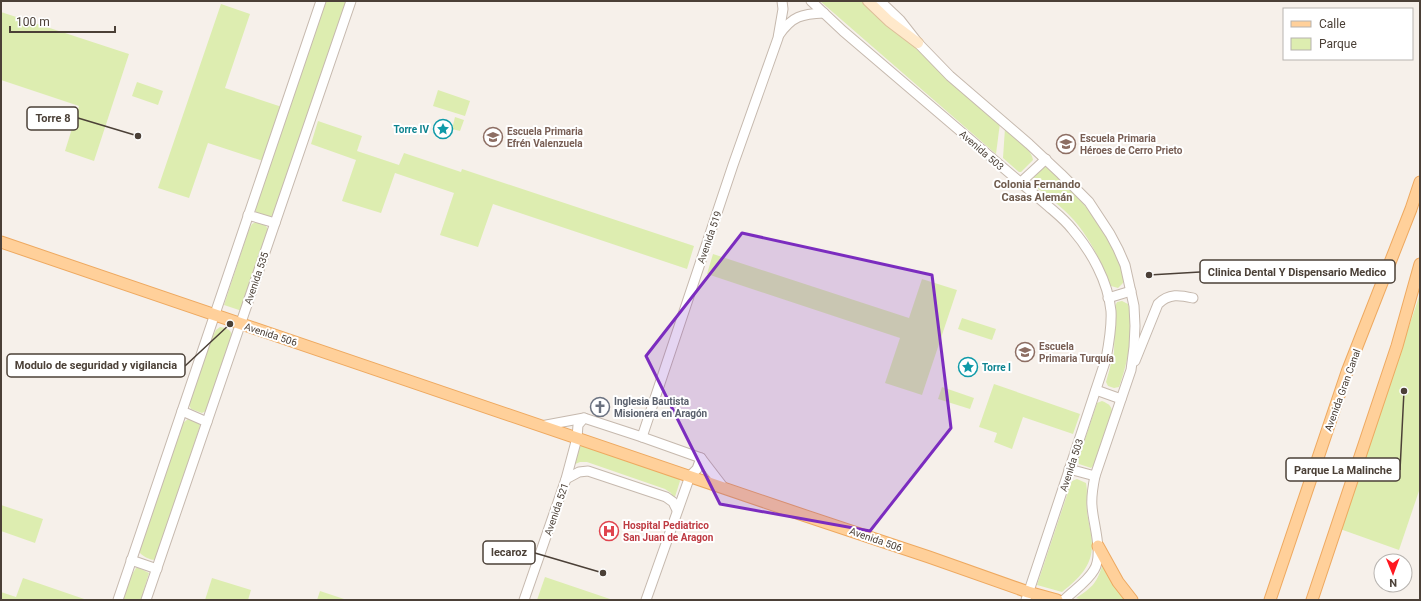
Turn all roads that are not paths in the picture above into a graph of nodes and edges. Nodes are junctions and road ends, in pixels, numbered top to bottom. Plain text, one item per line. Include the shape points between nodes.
1 (321, 1) edge
2 (351, 1) edge
3 (782, 1) edge
4 (811, 1) edge
5 (868, 1) edge
6 (880, 1) edge
7 (824, 13) junction
8 (778, 38) junction
9 (918, 43) junction
10 (1046, 159) junction
11 (1420, 182) edge
12 (1020, 183) junction
13 (248, 215) junction
14 (275, 223) junction
15 (1, 242) edge
16 (1420, 264) edge
17 (1131, 291) junction
18 (1108, 298) junction
19 (1193, 298) dead end
20 (214, 315) junction
21 (241, 324) junction
22 (1131, 370) junction
23 (1096, 390) junction
24 (1121, 399) junction
25 (182, 411) junction
26 (584, 418) junction
27 (207, 422) junction
28 (541, 426) junction
29 (642, 437) junction
30 (577, 438) junction
31 (701, 458) junction
32 (1069, 469) junction
33 (690, 476) junction
34 (1095, 476) junction
35 (566, 478) junction
36 (724, 488) junction
37 (677, 510) junction
38 (1098, 546) junction
39 (131, 560) junction
40 (157, 568) junction
41 (1027, 596) edge
42 (118, 600) edge
43 (146, 600) edge
44 (524, 600) edge
45 (646, 600) edge
46 (1057, 600) edge
47 (1064, 600) edge
48 (1132, 600) edge
49 (1270, 600) edge
50 (1312, 600) edge

1 - 13 street
2 - 14 street, Avenida 535
3 - 8 street, Avenida 519
4 - 7 street, Avenida 503
5 - 9 main road
6 - 9 street via 900,20
7 - 8 street, Avenida 519 via 807,14 793,19
7 - 12 street, Avenida 503
8 - 29 street, Avenida 519
9 - 10 street via 950,76
10 - 12 street
10 - 17 street via 1089,202 1100,218 1125,265
11 - 49 main road, Avenida Gran Canal via 1347,372
12 - 18 street, Avenida 503 via 1072,229 1099,271
13 - 14 street
13 - 20 street
14 - 21 street, Avenida 535
15 - 20 main road, Avenida 506
16 - 50 main road via 1397,346
17 - 18 street
17 - 22 street via 1135,326
18 - 23 street, Avenida 503 via 1111,312 1110,338
19 - 22 street via 1175,295 1158,304
20 - 21 main road, Avenida 506
20 - 25 street
21 - 27 street, Avenida 535
21 - 28 main road, Avenida 506
22 - 24 street
23 - 24 street
23 - 32 street, Avenida 503
24 - 34 street
25 - 27 street
25 - 39 street
26 - 28 street, Avenida 506
26 - 29 street, Avenida 506
26 - 30 street, Avenida 521 via 578,425
27 - 40 street, Avenida 535
28 - 30 main road, Avenida 506
29 - 31 street, Avenida 506
30 - 33 main road, Avenida 506
30 - 35 street, Avenida 521
31 - 33 street via 697,469
31 - 36 street
32 - 34 street
32 - 41 street, Avenida 503
33 - 36 main road, Avenida 506
33 - 37 street
34 - 38 street via 1092,505
35 - 37 street via 588,471 666,497 673,502
35 - 44 street, Avenida 521
36 - 41 main road, Avenida 506 via 929,557
37 - 45 street
38 - 47 street via 1096,568
38 - 48 main road via 1118,582
39 - 40 street
39 - 42 street
40 - 43 street, Avenida 535
41 - 46 main road, Avenida 506

